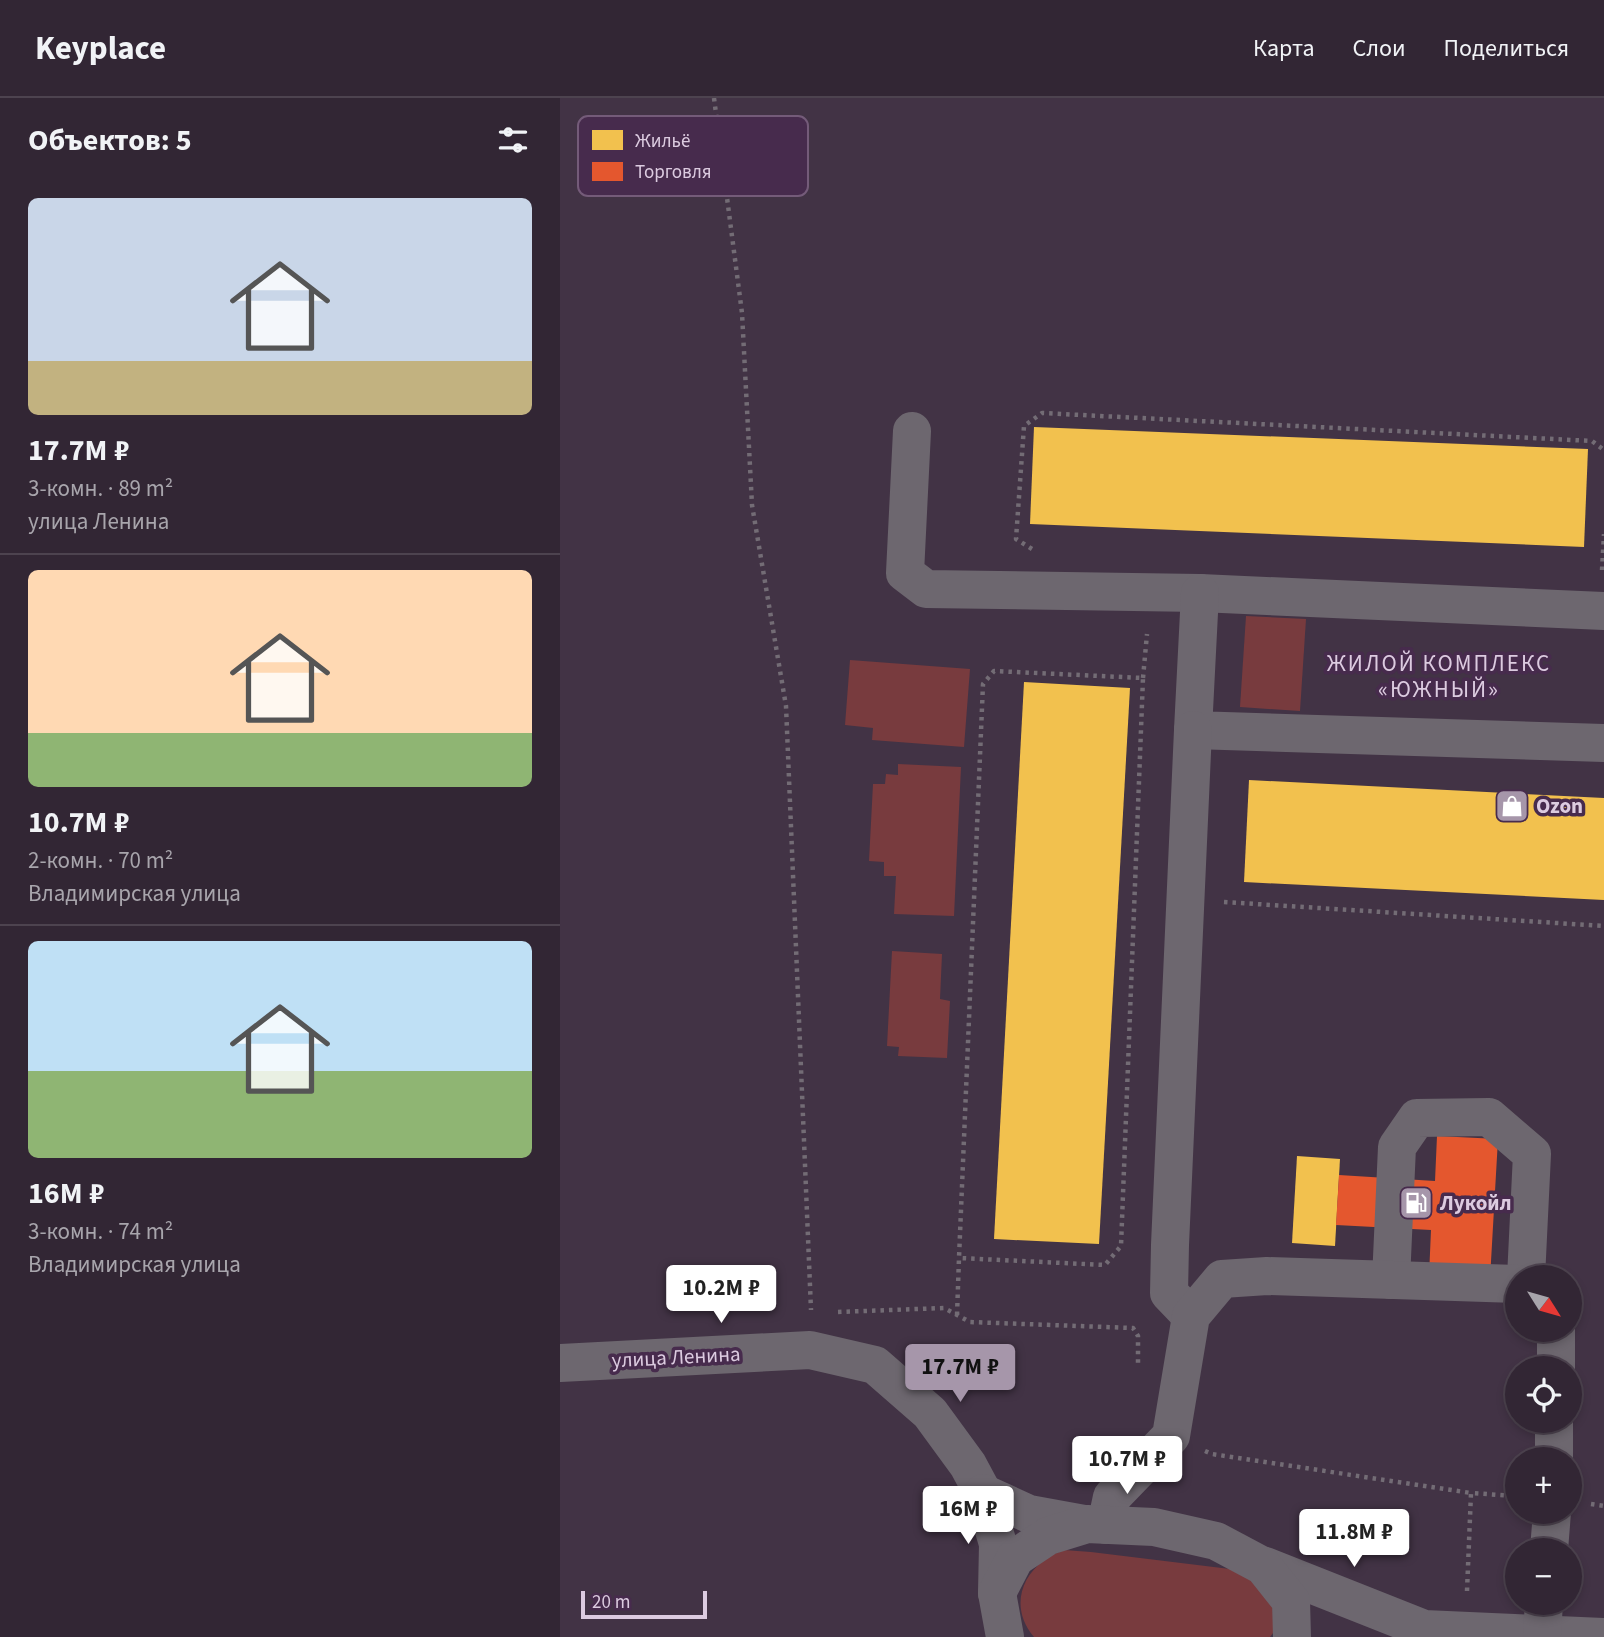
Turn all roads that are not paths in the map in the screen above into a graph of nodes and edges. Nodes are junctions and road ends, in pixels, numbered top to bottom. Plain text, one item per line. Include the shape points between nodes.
1 (912, 431) dead end
2 (1200, 593) junction
3 (1603, 596) edge
4 (1193, 730) junction
5 (1604, 743) edge
6 (1526, 1265) edge
7 (1391, 1280) junction
8 (1505, 1284) edge
9 (1191, 1316) junction
10 (560, 1363) edge
11 (983, 1493) junction
12 (1096, 1525) junction
13 (1263, 1566) junction
14 (997, 1593) junction
15 (1543, 1619) edge
16 (1604, 1636) edge
17 (1005, 1637) edge
18 (1292, 1637) edge

1 - 2 street via 905,573 926,589
2 - 3 street
2 - 4 street
4 - 5 street
4 - 9 street via 1169,1293
6 - 7 street via 1532,1154 1489,1117 1417,1118 1397,1147
7 - 8 street
7 - 9 street via 1223,1279
9 - 12 street via 1171,1436 1112,1497
10 - 11 street, улица Ленина via 810,1350 875,1365 929,1413
11 - 12 street via 1029,1514
11 - 14 street via 998,1544
12 - 13 street via 1154,1527 1216,1541
12 - 14 street via 1048,1536 1015,1558
13 - 15 street via 1423,1629 1465,1631
13 - 18 street via 1291,1601
14 - 17 street
15 - 16 street

